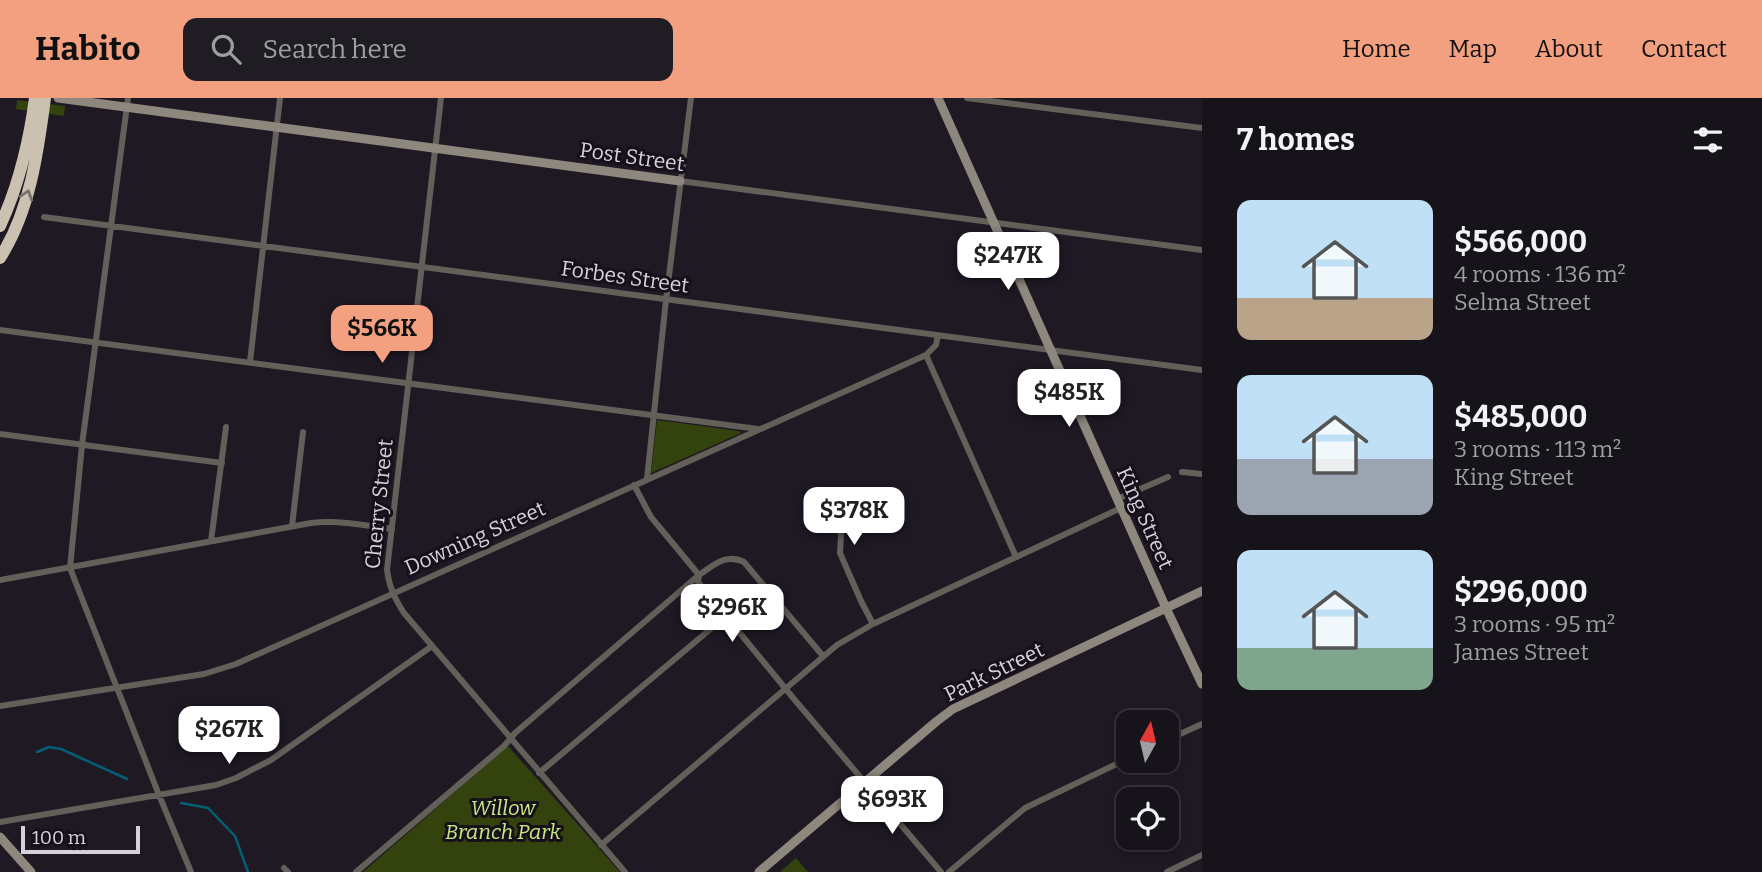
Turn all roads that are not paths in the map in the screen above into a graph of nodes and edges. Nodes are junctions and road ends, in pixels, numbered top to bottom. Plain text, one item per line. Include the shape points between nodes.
1 (35, 98) edge
2 (45, 98) edge
3 (58, 98) edge
4 (280, 98) edge
5 (441, 98) edge
6 (691, 98) edge
7 (937, 98) edge
8 (967, 98) edge
9 (1037, 98) edge
10 (127, 103) edge
11 (1036, 107) junction
12 (36, 127) junction
13 (277, 128) junction
14 (1202, 128) edge
15 (435, 148) junction
16 (680, 181) junction
17 (44, 217) dead end
18 (993, 222) junction
19 (0, 226) edge
20 (111, 226) junction
21 (264, 246) junction
22 (1202, 250) edge
23 (0, 258) edge
24 (422, 267) junction
25 (666, 300) junction
26 (0, 330) edge
27 (938, 335) junction
28 (96, 343) junction
29 (1050, 350) junction
30 (926, 355) junction
31 (250, 362) junction
32 (1202, 370) edge
33 (409, 383) junction
34 (654, 415) junction
35 (226, 427) dead end
36 (760, 429) junction
37 (303, 432) dead end
38 (0, 434) edge
39 (82, 445) junction
40 (222, 463) junction
41 (1182, 472) dead end
42 (1202, 474) edge
43 (1168, 478) dead end
44 (647, 479) junction
45 (635, 485) junction
46 (815, 491) dead end
47 (1119, 504) junction
48 (292, 526) junction
49 (392, 529) junction
50 (211, 541) junction
51 (1016, 556) junction
52 (70, 568) junction
53 (699, 575) junction
54 (0, 580) edge
55 (1202, 591) edge
56 (392, 593) junction
57 (1166, 608) junction
58 (726, 616) junction
59 (873, 624) junction
60 (432, 646) junction
61 (823, 656) junction
62 (1202, 684) edge
63 (116, 687) junction
64 (786, 687) junction
65 (0, 706) edge
66 (1202, 724) edge
67 (1180, 734) edge
68 (510, 738) junction
69 (1116, 764) edge
70 (539, 774) junction
71 (864, 782) junction
72 (159, 795) junction
73 (0, 822) edge
74 (0, 837) edge
75 (601, 845) junction
76 (1202, 855) edge
77 (31, 872) edge
78 (191, 872) edge
79 (356, 872) edge
80 (625, 872) edge
81 (759, 872) edge
82 (941, 872) edge
83 (949, 872) edge
84 (1167, 872) edge

1 - 12 highway
2 - 12 highway
3 - 10 street, Post Street
4 - 13 street
5 - 15 street, Cherry Street
6 - 16 street
7 - 18 street, King Street
8 - 11 street
9 - 11 street
10 - 13 street, Post Street
10 - 20 street
11 - 14 street
12 - 19 highway
23 -> 12 highway via 31,180
13 - 15 street, Post Street
13 - 21 street
15 - 16 street, Post Street
15 - 24 street, Cherry Street
16 - 18 street, Post Street
16 - 25 street
17 - 20 street, Forbes Street
18 - 22 street, Post Street
18 - 29 street, King Street
20 - 21 street, Forbes Street
20 - 28 street
21 - 24 street, Forbes Street
21 - 31 street
24 - 25 street, Forbes Street
24 - 33 street, Cherry Street
25 - 27 street, Forbes Street
25 - 34 street
26 - 28 street
27 - 29 street, Forbes Street
27 - 30 street
28 - 31 street
28 - 39 street
29 - 32 street, Forbes Street
29 - 47 street, King Street
30 - 36 street, Downing Street
30 - 51 street
31 - 33 street
33 - 34 street
33 - 49 street, Cherry Street
34 - 36 street
34 - 44 street
35 - 40 street
36 - 44 street, Downing Street
37 - 48 street
38 - 39 street
39 - 40 street
39 - 52 street
40 - 50 street
41 - 42 street
43 - 47 street
44 - 45 street, Downing Street
45 - 53 street via 651,517
45 - 56 street, Downing Street
46 - 59 street via 836,520 840,553
47 - 51 street
47 - 57 street, King Street
48 - 49 street via 328,521
48 - 50 street
49 - 56 street, Cherry Street via 387,570
50 - 52 street
51 - 59 street
52 - 54 street
52 - 63 street
53 - 58 street via 698,582
53 - 61 street via 726,559 744,562
53 - 68 street
55 - 57 street, Park Street
56 - 60 street, Cherry Street
56 - 63 street, Downing Street via 221,669
57 - 62 street, King Street
57 - 71 street, Park Street via 953,709
58 - 64 street
58 - 70 street
59 - 61 street
60 - 68 street, Cherry Street
60 - 72 street via 271,760 216,785
61 - 64 street
63 - 65 street, Downing Street
63 - 72 street
64 - 71 street
64 - 75 street
66 - 67 street
68 - 70 street, Cherry Street
68 - 79 street
69 - 83 street via 1025,808
70 - 75 street, Cherry Street
71 - 81 street, Park Street
71 - 82 street
72 - 73 street
72 - 78 street
74 - 77 street
75 - 80 street, Cherry Street
76 - 84 street

